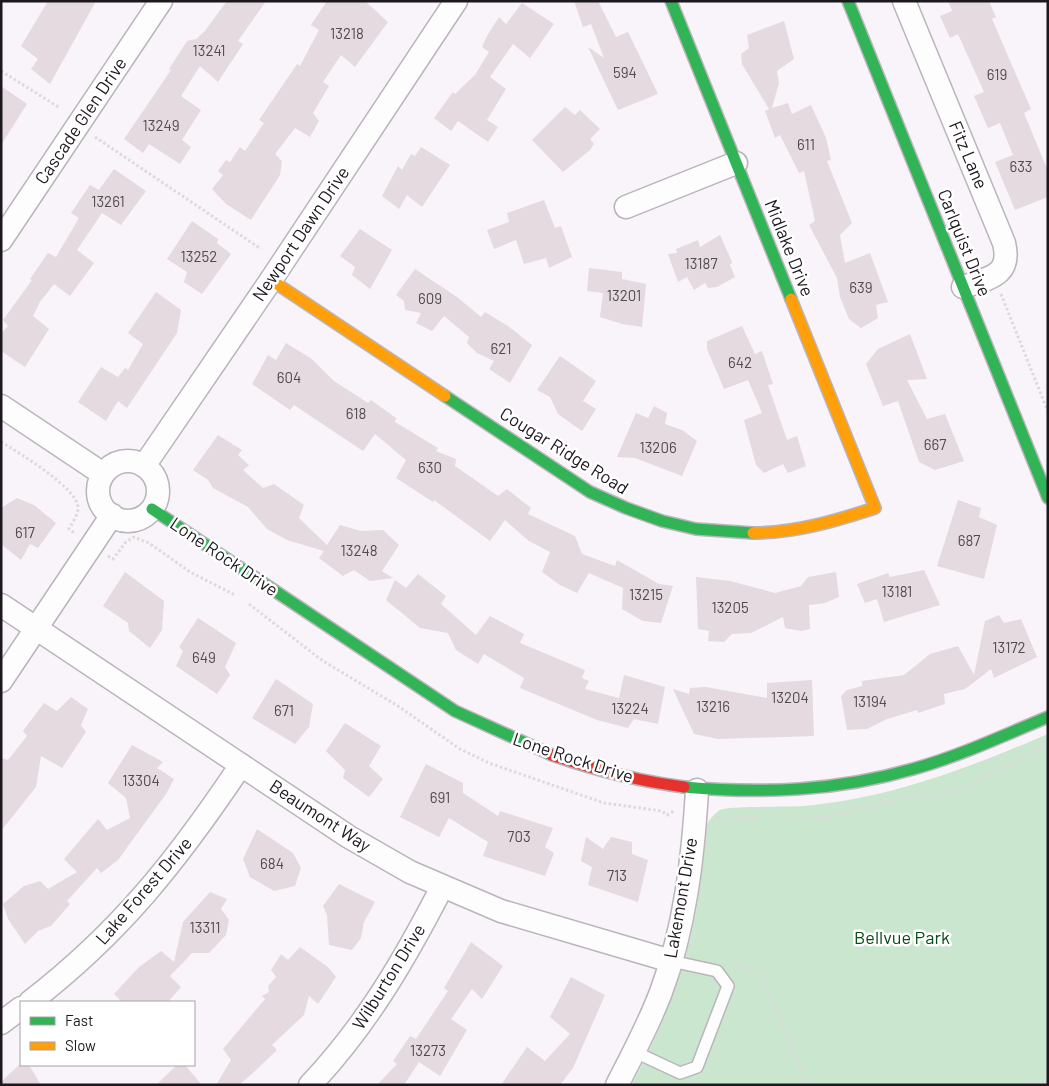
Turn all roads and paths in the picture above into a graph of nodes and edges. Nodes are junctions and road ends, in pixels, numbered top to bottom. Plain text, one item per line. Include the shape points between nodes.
1 (161, 1) edge
2 (456, 1) edge
3 (671, 1) edge
4 (848, 1) edge
5 (904, 1) edge
6 (1, 71) edge
7 (60, 108) dead end
8 (95, 137) dead end
9 (736, 163) junction
10 (626, 207) dead end
11 (1, 240) edge
12 (262, 250) dead end
13 (271, 280) junction
14 (963, 288) junction
15 (1, 406) edge
16 (1, 442) edge
17 (144, 466) junction
18 (103, 474) junction
19 (1048, 498) edge
20 (152, 508) junction
21 (875, 508) joint
22 (112, 515) junction
23 (76, 534) dead end
24 (1, 605) edge
25 (36, 629) junction
26 (1, 681) edge
27 (1048, 717) edge
28 (241, 765) junction
29 (697, 790) junction
30 (442, 887) junction
31 (671, 961) junction
32 (725, 961) dead end
33 (31, 1001) edge
34 (20, 1009) edge
35 (1, 1023) edge
36 (634, 1052) junction
37 (1048, 1076) edge
38 (1036, 1084) edge
39 (310, 1085) edge
40 (618, 1085) edge
41 (806, 1085) edge
42 (1027, 1085) edge

1 - 11 street, Cascade Glen Drive
2 - 13 street, Newport Dawn Drive
3 - 9 street, Midlake Drive
4 - 14 street, Carlquist Drive
5 - 14 street, Fitz Lane via 1007,256 1000,271
6 - 7 path
8 - 12 path
9 - 10 street
9 - 21 street, Midlake Drive
13 - 17 street, Newport Dawn Drive
13 - 21 street, Cougar Ridge Road via 583,487 622,507 685,528 748,534 809,529 838,523
14 - 19 street, Carlquist Drive
15 - 18 street
16 - 23 path via 61,482 76,496 78,507 69,529
17 - 18 street via 122,461
17 - 20 street via 157,485
18 - 22 street via 98,495 104,509
20 - 22 street via 132,520
20 - 29 street, Lone Rock Drive via 455,710 548,754 612,773
22 - 25 street
24 - 25 street, Beaumont Way
25 - 26 street
25 - 28 street, Beaumont Way
27 - 29 street, Lone Rock Drive via 951,756 872,780 785,791
28 - 30 street, Beaumont Way via 349,837
28 - 33 street, Lake Forest Drive via 184,849 155,884 95,948
29 - 31 street, Lakemont Drive via 687,883
30 - 31 street, Beaumont Way via 501,911
30 - 39 street, Wilburton Drive via 384,993
31 - 36 street, Lakemont Drive
31 - 36 lane via 717,970 728,986 697,1066 680,1073
32 - 41 path via 762,975
34 - 35 street
36 - 40 street, Lakemont Drive
37 - 38 path
38 - 42 path

